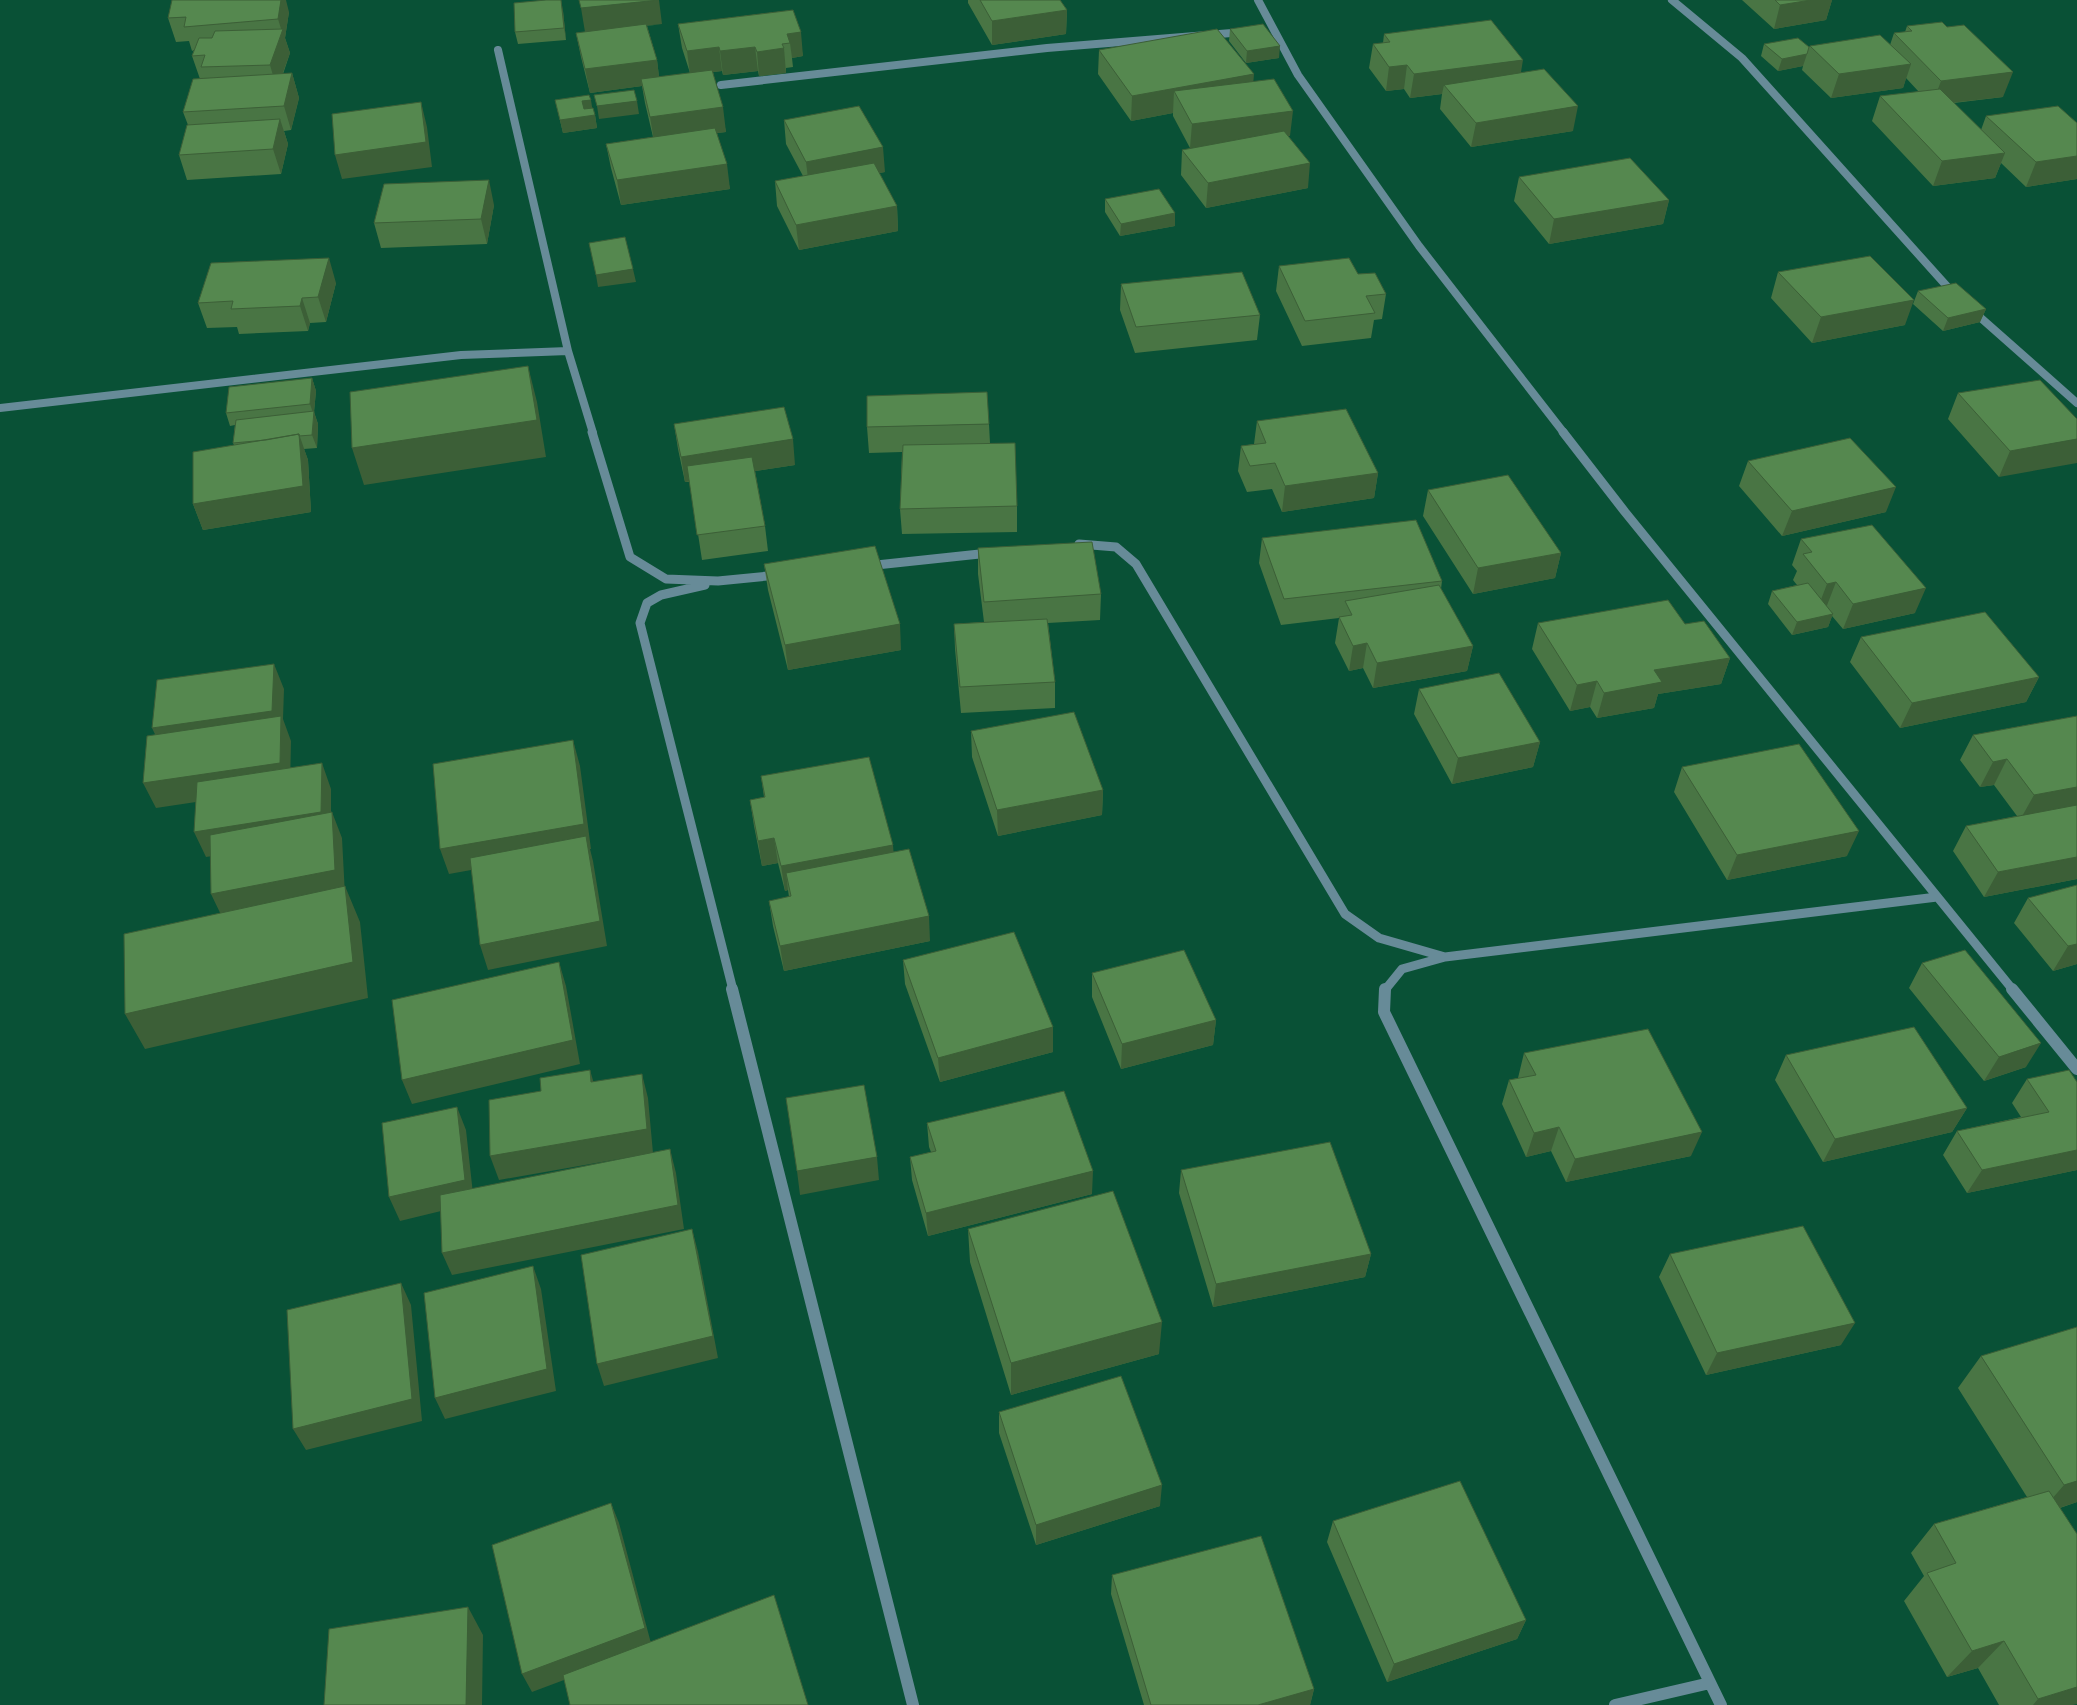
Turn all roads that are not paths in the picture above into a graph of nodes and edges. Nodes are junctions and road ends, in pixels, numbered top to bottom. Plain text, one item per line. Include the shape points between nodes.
1 (1258, 0) edge
2 (1672, 0) edge
3 (1254, 31) edge
4 (498, 50) dead end
5 (720, 85) dead end
6 (1956, 296) edge
7 (1970, 308) edge
8 (568, 350) junction
9 (2077, 403) edge
10 (0, 408) edge
11 (1065, 545) edge
12 (996, 552) edge
13 (857, 567) edge
14 (787, 574) edge
15 (718, 582) junction
16 (1937, 897) junction
17 (1445, 957) junction
18 (2077, 1069) edge
19 (1710, 1683) junction
20 (913, 1705) edge
21 (1615, 1705) edge
22 (1720, 1705) edge

1 - 16 street via 1268,30 1419,246 1625,512
2 - 6 street via 1742,58
3 - 5 street via 1158,36
4 - 8 street
7 - 9 street
8 - 10 street via 461,355
8 - 15 street via 630,558 666,579
11 - 17 street via 1085,543 1116,547 1136,564 1345,914 1379,938
12 - 13 street
14 - 15 street
15 - 20 street via 661,595 647,603 640,623
16 - 17 street
16 - 18 street
17 - 19 street via 1402,969 1385,988 1384,1012
19 - 21 street
19 - 22 street

